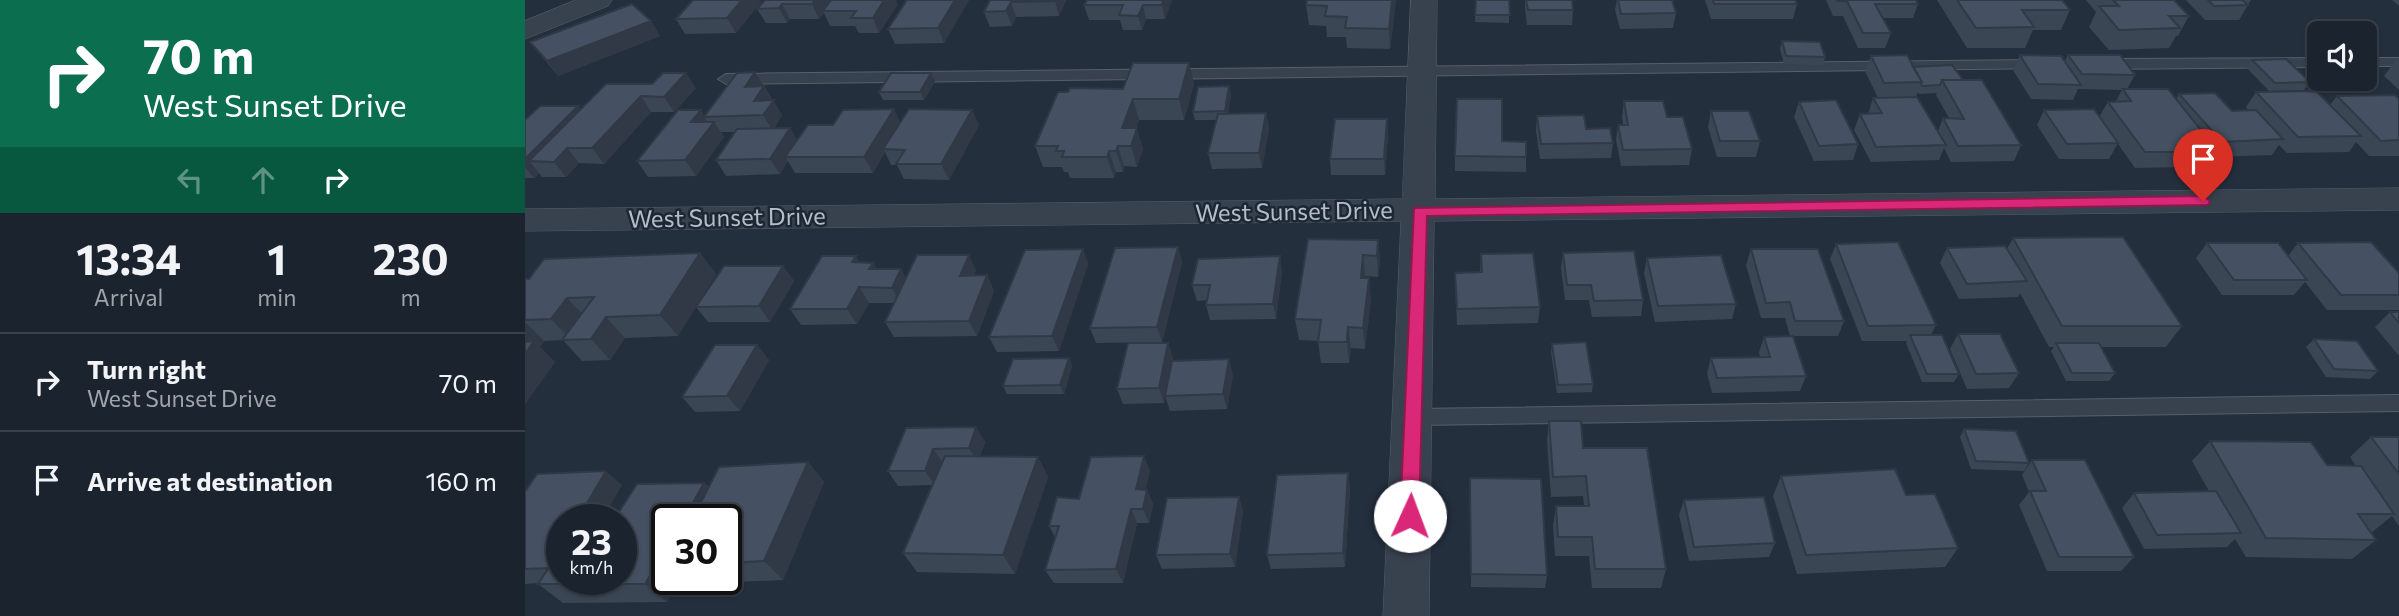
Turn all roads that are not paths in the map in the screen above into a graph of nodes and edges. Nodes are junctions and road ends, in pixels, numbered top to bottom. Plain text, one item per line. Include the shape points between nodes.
1 (599, 0) edge
2 (1424, 0) edge
3 (525, 31) edge
4 (2307, 62) edge
5 (2377, 62) edge
6 (2399, 62) edge
7 (2064, 65) edge
8 (2091, 65) edge
9 (1422, 72) junction
10 (726, 79) dead end
11 (2399, 199) edge
12 (1419, 211) junction
13 (525, 220) edge
14 (2399, 403) edge
15 (1413, 417) junction
16 (1406, 616) edge

1 - 3 street
2 - 9 street
4 - 8 lane
5 - 6 lane
7 - 9 lane
9 - 10 lane
9 - 12 street
11 - 12 street, West Sunset Drive
12 - 13 street, West Sunset Drive
12 - 15 street
14 - 15 lane
15 - 16 street

